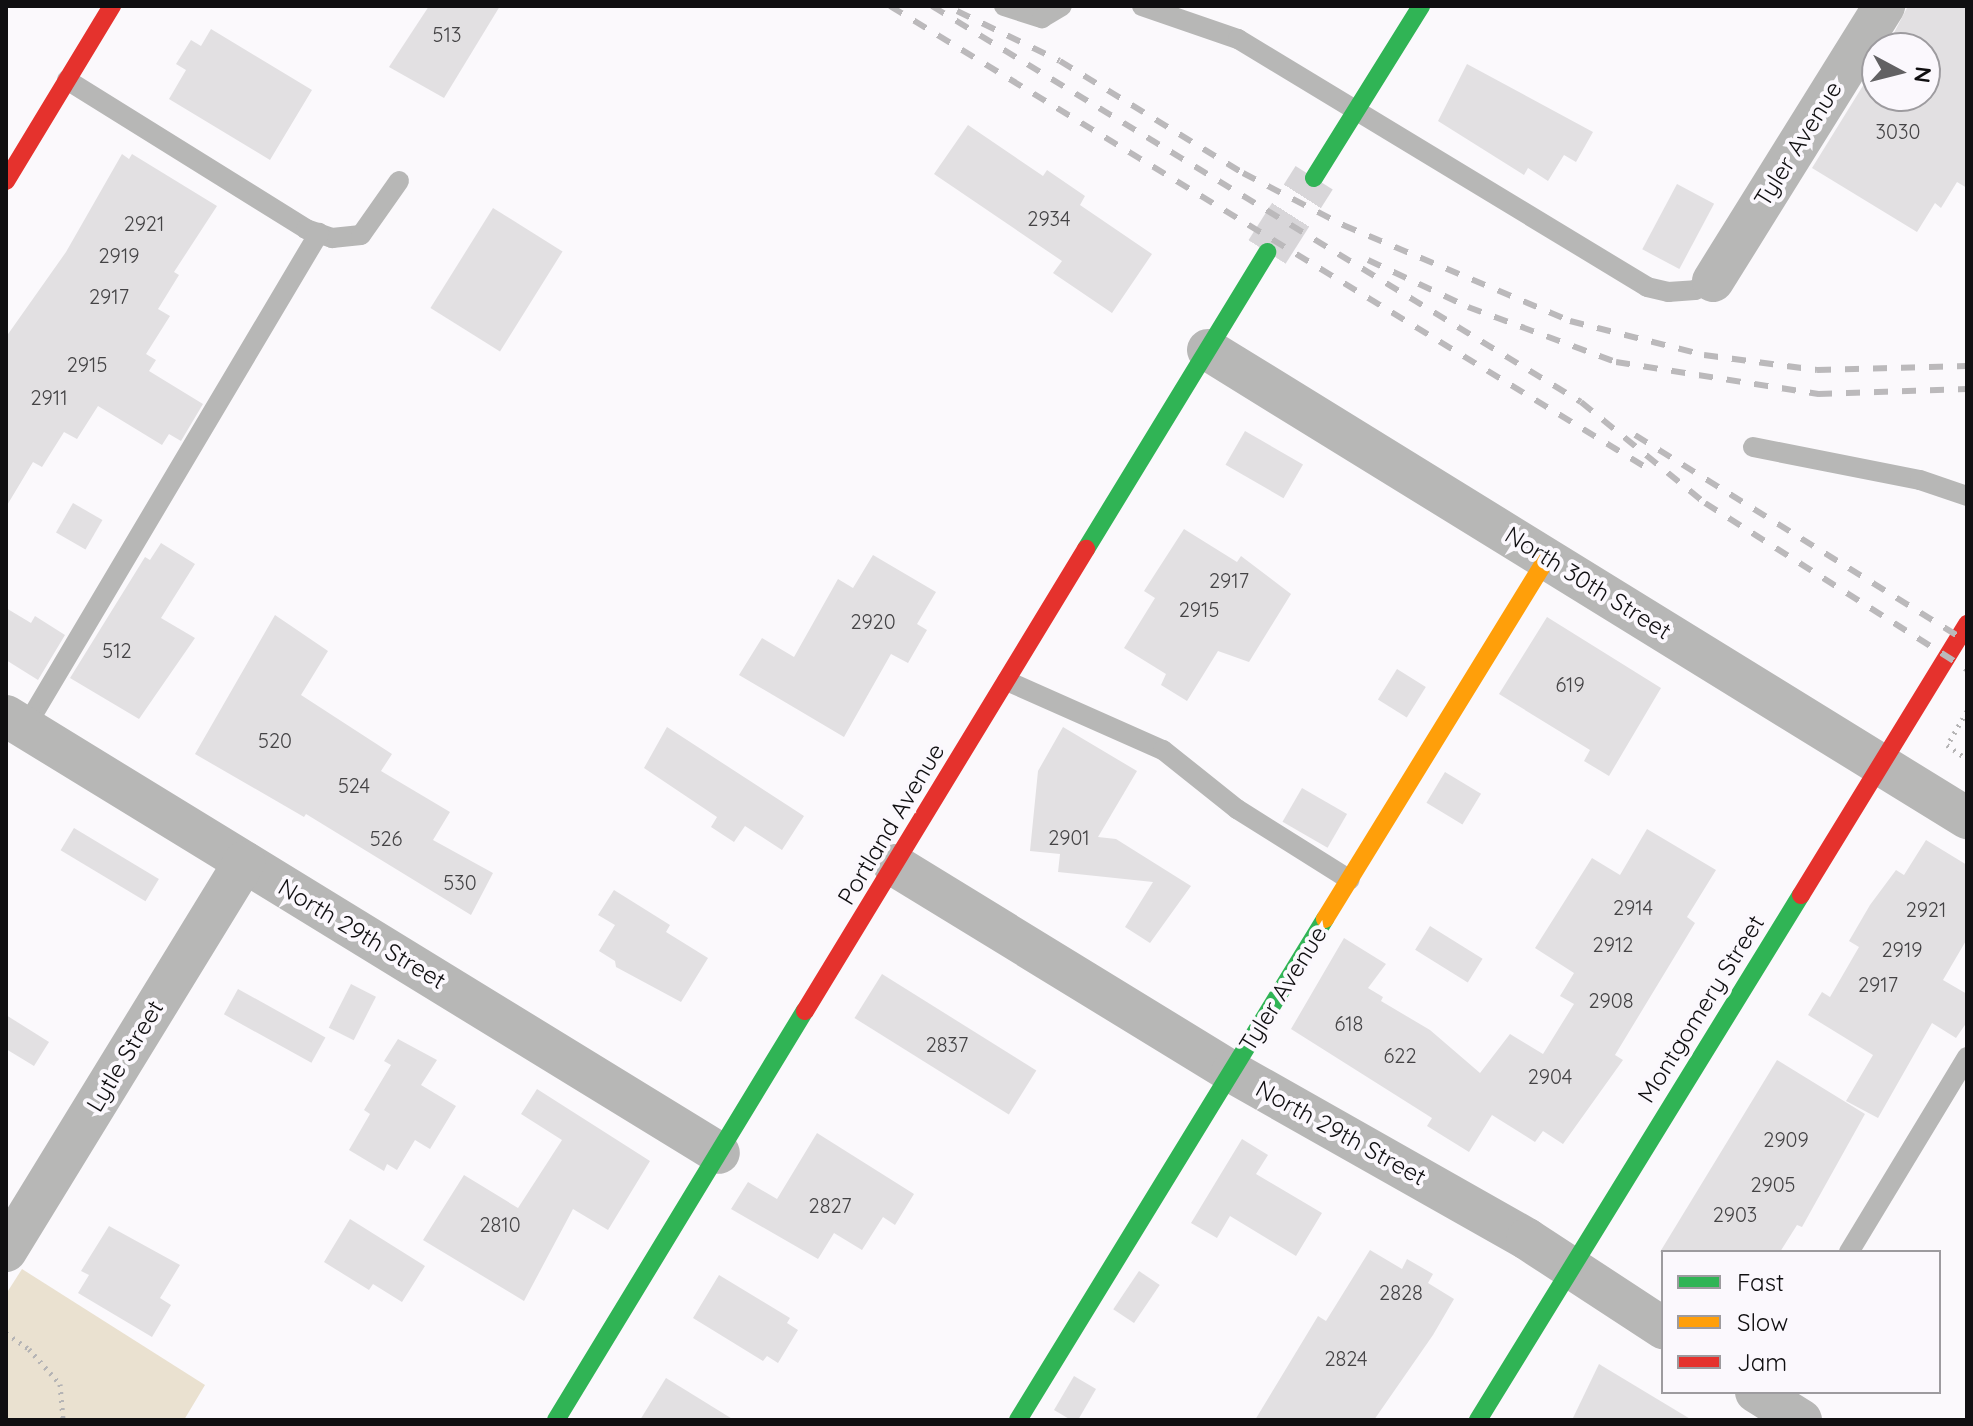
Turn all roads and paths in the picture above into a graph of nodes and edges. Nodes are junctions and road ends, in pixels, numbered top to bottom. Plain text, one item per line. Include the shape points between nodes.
1 (112, 6) edge
2 (1004, 6) edge
3 (1062, 6) edge
4 (1142, 6) edge
5 (1421, 6) edge
6 (1884, 6) edge
7 (67, 80) junction
8 (1358, 108) junction
9 (1314, 178) tunnel mouth
10 (6, 181) edge
11 (399, 181) dead end
12 (319, 233) junction
13 (1267, 252) tunnel mouth
14 (1713, 281) joint
15 (1208, 350) junction
16 (1753, 447) dead end
17 (1967, 496) edge
18 (1547, 558) junction
19 (1967, 624) edge
20 (1007, 681) junction
21 (1967, 711) edge
22 (16, 722) edge
23 (1967, 759) edge
24 (1881, 764) junction
25 (1967, 818) edge
26 (244, 862) junction
27 (894, 865) junction
28 (1350, 880) junction
29 (1967, 1057) edge
30 (1232, 1072) junction
31 (719, 1153) junction
32 (1850, 1250) edge
33 (6, 1251) edge
34 (1572, 1267) junction
35 (1661, 1327) edge
36 (6, 1333) edge
37 (1760, 1394) edge
38 (63, 1420) edge
39 (556, 1420) edge
40 (1018, 1420) edge
41 (1478, 1420) edge
42 (1801, 1420) edge

1 - 7 street
2 - 3 lane via 1042,18
4 - 8 lane via 1238,39
5 - 8 street
6 - 14 street, Tyler Avenue
7 - 10 street
7 - 12 lane
8 - 9 street
8 - 14 lane via 1647,287 1682,291
11 - 12 lane via 361,235
12 - 22 lane
13 - 15 street, Portland Avenue
15 - 18 street, North 30th Street
15 - 20 street, Portland Avenue
16 - 17 lane via 1920,480
18 - 24 street, North 30th Street
18 - 28 street, Tyler Avenue
19 - 24 street, Montgomery Street
20 - 27 street, Portland Avenue
20 - 28 lane via 1163,750 1237,809
21 - 23 path via 1947,745
22 - 26 street, North 29th Street
24 - 25 street, North 30th Street
24 - 34 street, Montgomery Street
26 - 31 street, North 29th Street
26 - 33 street, Lytle Street
27 - 30 street, North 29th Street
27 - 31 street, Portland Avenue
28 - 30 street, Tyler Avenue
29 - 32 lane
30 - 34 street, North 29th Street
30 - 40 street, Tyler Avenue
31 - 39 street, Portland Avenue
34 - 35 street, North 29th Street
34 - 41 street, Montgomery Street
36 - 38 path via 29,1349 60,1384
37 - 42 street

